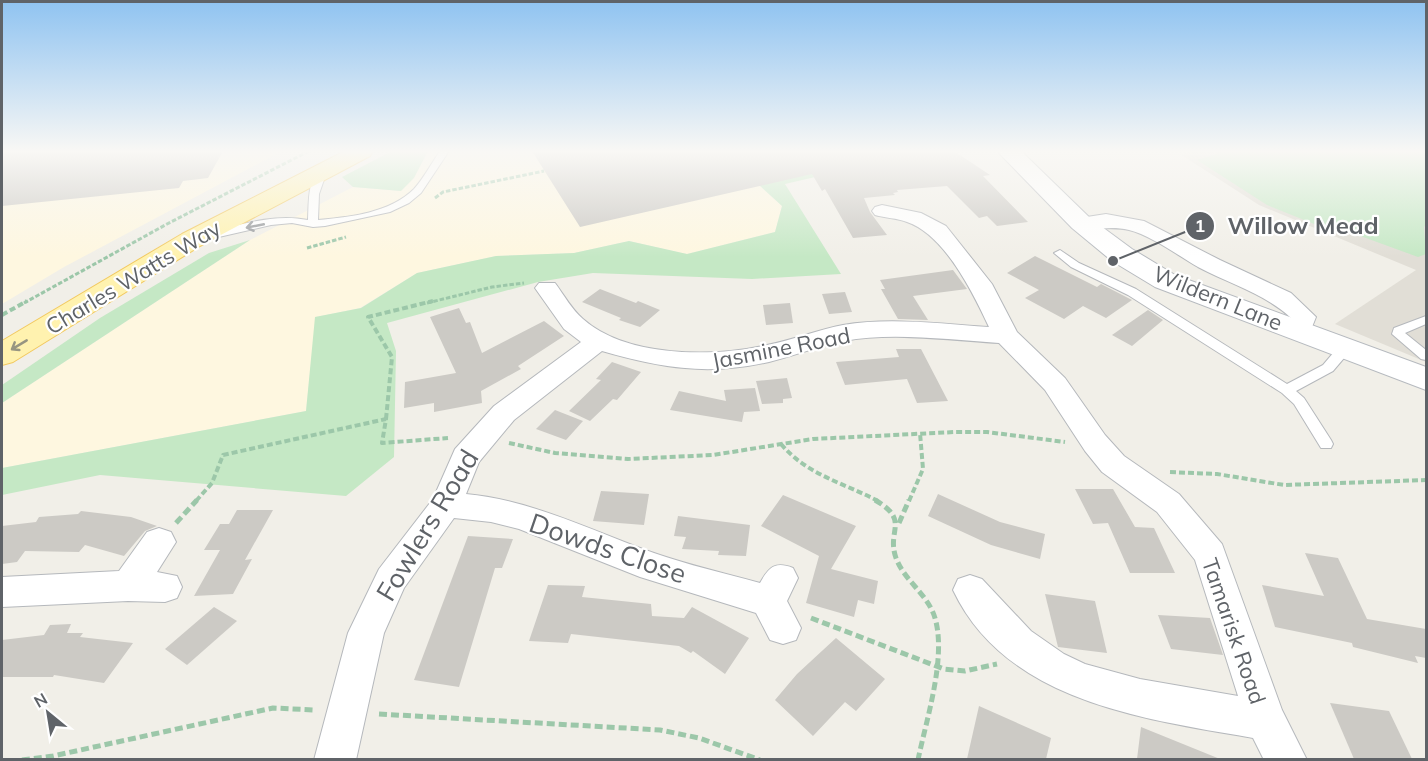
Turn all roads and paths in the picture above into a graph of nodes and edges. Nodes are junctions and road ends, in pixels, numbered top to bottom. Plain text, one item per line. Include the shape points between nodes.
1 (251, 187) edge
2 (259, 187) edge
3 (274, 187) edge
4 (315, 187) edge
5 (422, 187) edge
6 (1044, 187) edge
7 (882, 211) dead end
8 (313, 224) junction
9 (191, 240) junction
10 (1060, 253) dead end
11 (546, 288) joint
12 (2, 315) edge
13 (1426, 320) edge
14 (2, 331) edge
15 (1006, 336) junction
16 (598, 342) junction
17 (1345, 348) junction
18 (2, 355) edge
19 (1424, 367) edge
20 (1287, 390) junction
21 (386, 419) junction
22 (920, 433) junction
23 (482, 436) junction
24 (1095, 443) junction
25 (781, 444) junction
26 (1326, 444) dead end
27 (1426, 480) edge
28 (1143, 485) junction
29 (446, 505) junction
30 (899, 524) junction
31 (159, 542) joint
32 (128, 586) junction
33 (165, 587) dead end
34 (970, 590) dead end
35 (2, 592) edge
36 (778, 603) joint
37 (1021, 655) junction
38 (934, 667) junction
39 (346, 712) junction
40 (1264, 720) junction
41 (22, 759) edge
42 (335, 759) edge
43 (760, 759) edge
44 (918, 759) edge
45 (1287, 759) edge

1 - 12 path via 177,218
2 - 14 main road, Charles Watts Way via 182,224
3 - 9 main road, Charles Watts Way
4 - 8 lane
5 - 8 lane via 404,202 368,214
6 - 17 street, Wildern Lane via 1081,223 1122,255 1165,281
7 - 15 street, Tamarisk Road via 913,211 938,231 980,284
8 -> 9 lane via 293,220 270,223
9 -> 18 main road, Charles Watts Way
10 - 20 lane via 1075,265 1132,292
11 - 16 street, Jasmine Road via 573,324
11 - 21 path via 538,282 492,286 368,317 392,357
13 - 19 lane via 1398,331
15 - 16 street, Jasmine Road via 916,330 844,333 766,354 703,363 645,356
15 - 24 street, Tamarisk Road via 1055,384
16 - 23 street, Fowlers Road via 504,413
17 - 19 street, Wildern Lane
17 - 20 lane via 1328,368
20 - 26 lane via 1299,401
21 - 23 path via 382,443
21 - 31 path via 223,455 212,483
22 - 24 path via 987,432
22 - 25 path
22 - 30 path via 923,470
23 - 25 path via 555,453 628,459 714,455
23 - 29 street, Fowlers Road via 466,456
24 - 28 street, Tamarisk Road via 1113,464
25 - 30 path via 805,469 878,501 893,512
27 - 28 path via 1284,485 1188,471 1154,477
28 - 40 street, Tamarisk Road via 1168,503 1210,554
29 - 36 street, Dowds Close via 491,509 525,518 652,567
29 - 39 street, Fowlers Road via 391,579 366,633
30 - 38 path via 894,552 899,567 925,596 935,619 938,648
31 - 32 street
32 - 33 street
32 - 35 street
34 - 37 street
36 - 38 path
37 - 38 path via 965,671
37 - 40 street via 1119,694
38 - 44 path
39 - 41 path via 273,708 53,756
39 - 42 street, Fowlers Road
39 - 43 path via 660,730 699,738
40 - 45 street, Tamarisk Road

